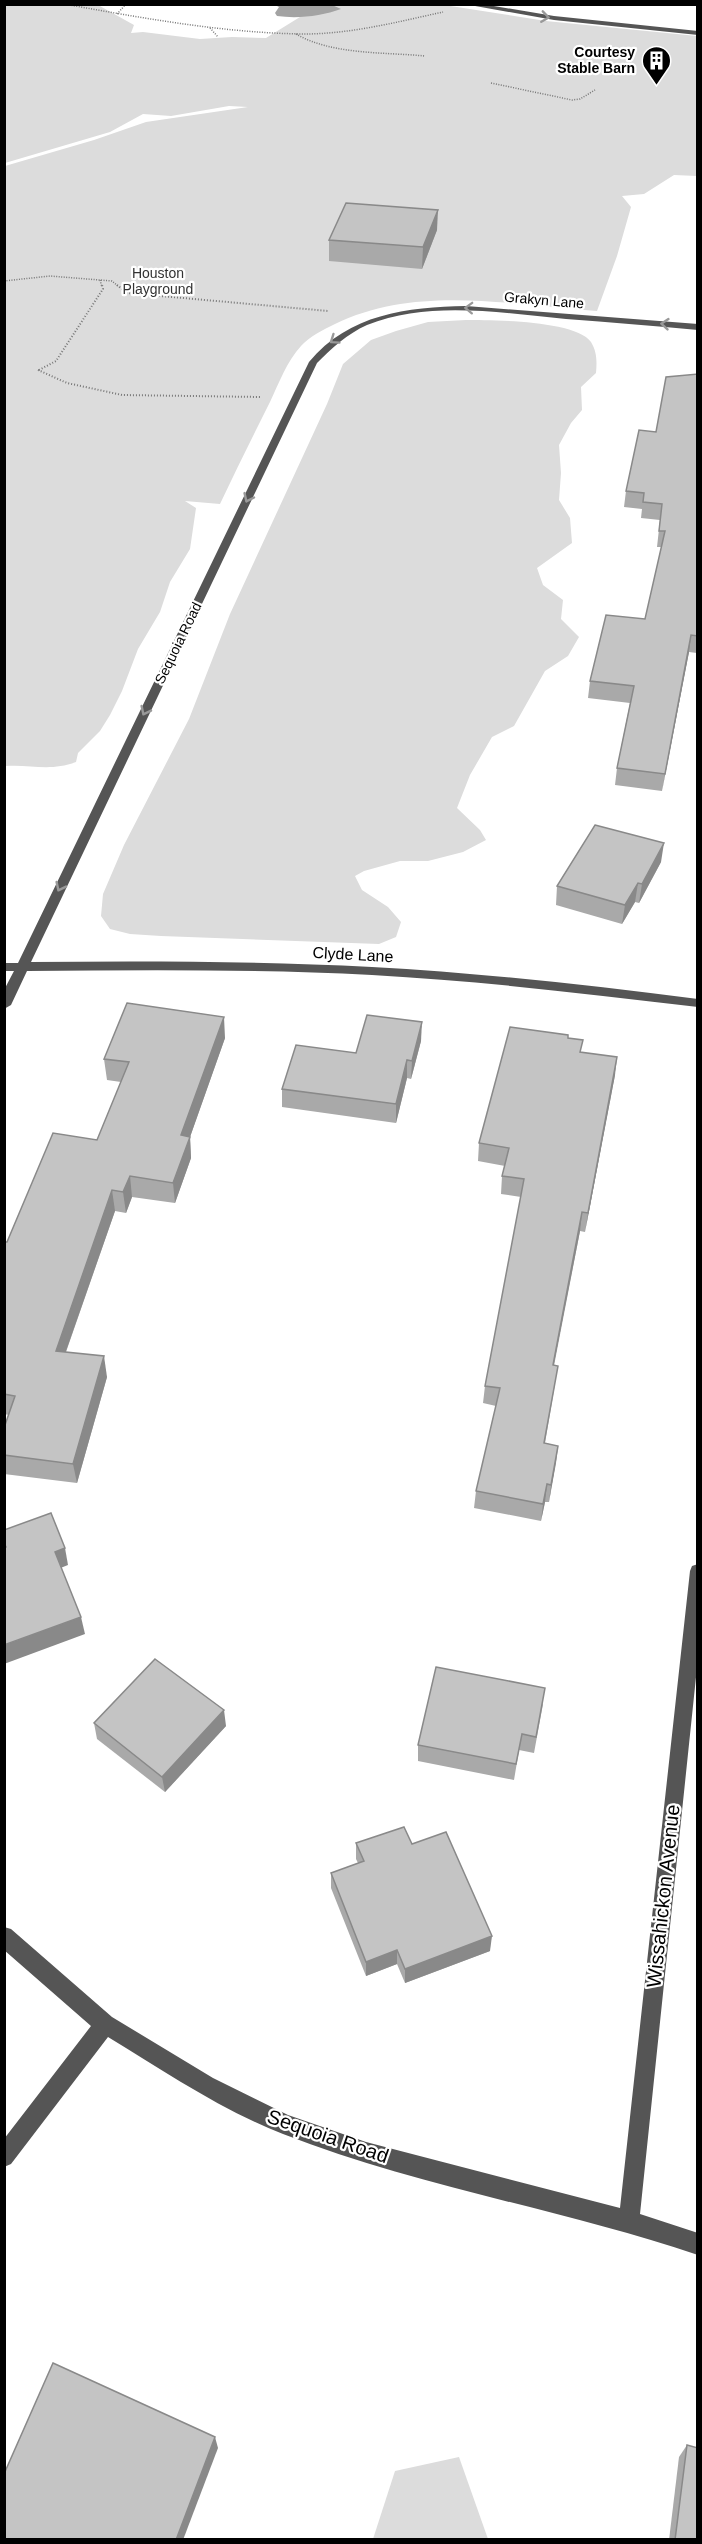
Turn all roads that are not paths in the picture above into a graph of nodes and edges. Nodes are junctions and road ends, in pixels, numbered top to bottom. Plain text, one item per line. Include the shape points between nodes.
1 (467, 4) edge
2 (523, 4) edge
3 (535, 6) dead end
4 (581, 12) dead end
5 (628, 17) dead end
6 (698, 33) edge
7 (388, 317) joint
8 (698, 327) edge
9 (4, 967) edge
10 (22, 967) junction
11 (698, 1003) edge
12 (4, 1005) edge
13 (698, 1570) edge
14 (4, 1936) edge
15 (105, 2024) junction
16 (4, 2157) edge
17 (628, 2221) junction
18 (698, 2244) edge

1 -> 6 street via 554,18
2 - 3 street
4 - 5 street
8 -> 7 street, Grakyn Lane via 471,308
7 -> 10 street, Sequoia Road via 334,339 313,362
9 - 10 street, Clyde Lane
10 - 11 street, Clyde Lane via 327,969 510,981
10 - 12 street, Sequoia Road
13 - 17 street, Wissahickon Avenue
14 - 15 street, Sequoia Road
15 - 16 street
15 - 17 street, Sequoia Road via 206,2085 284,2124 366,2152
17 - 18 street, Sequoia Road

